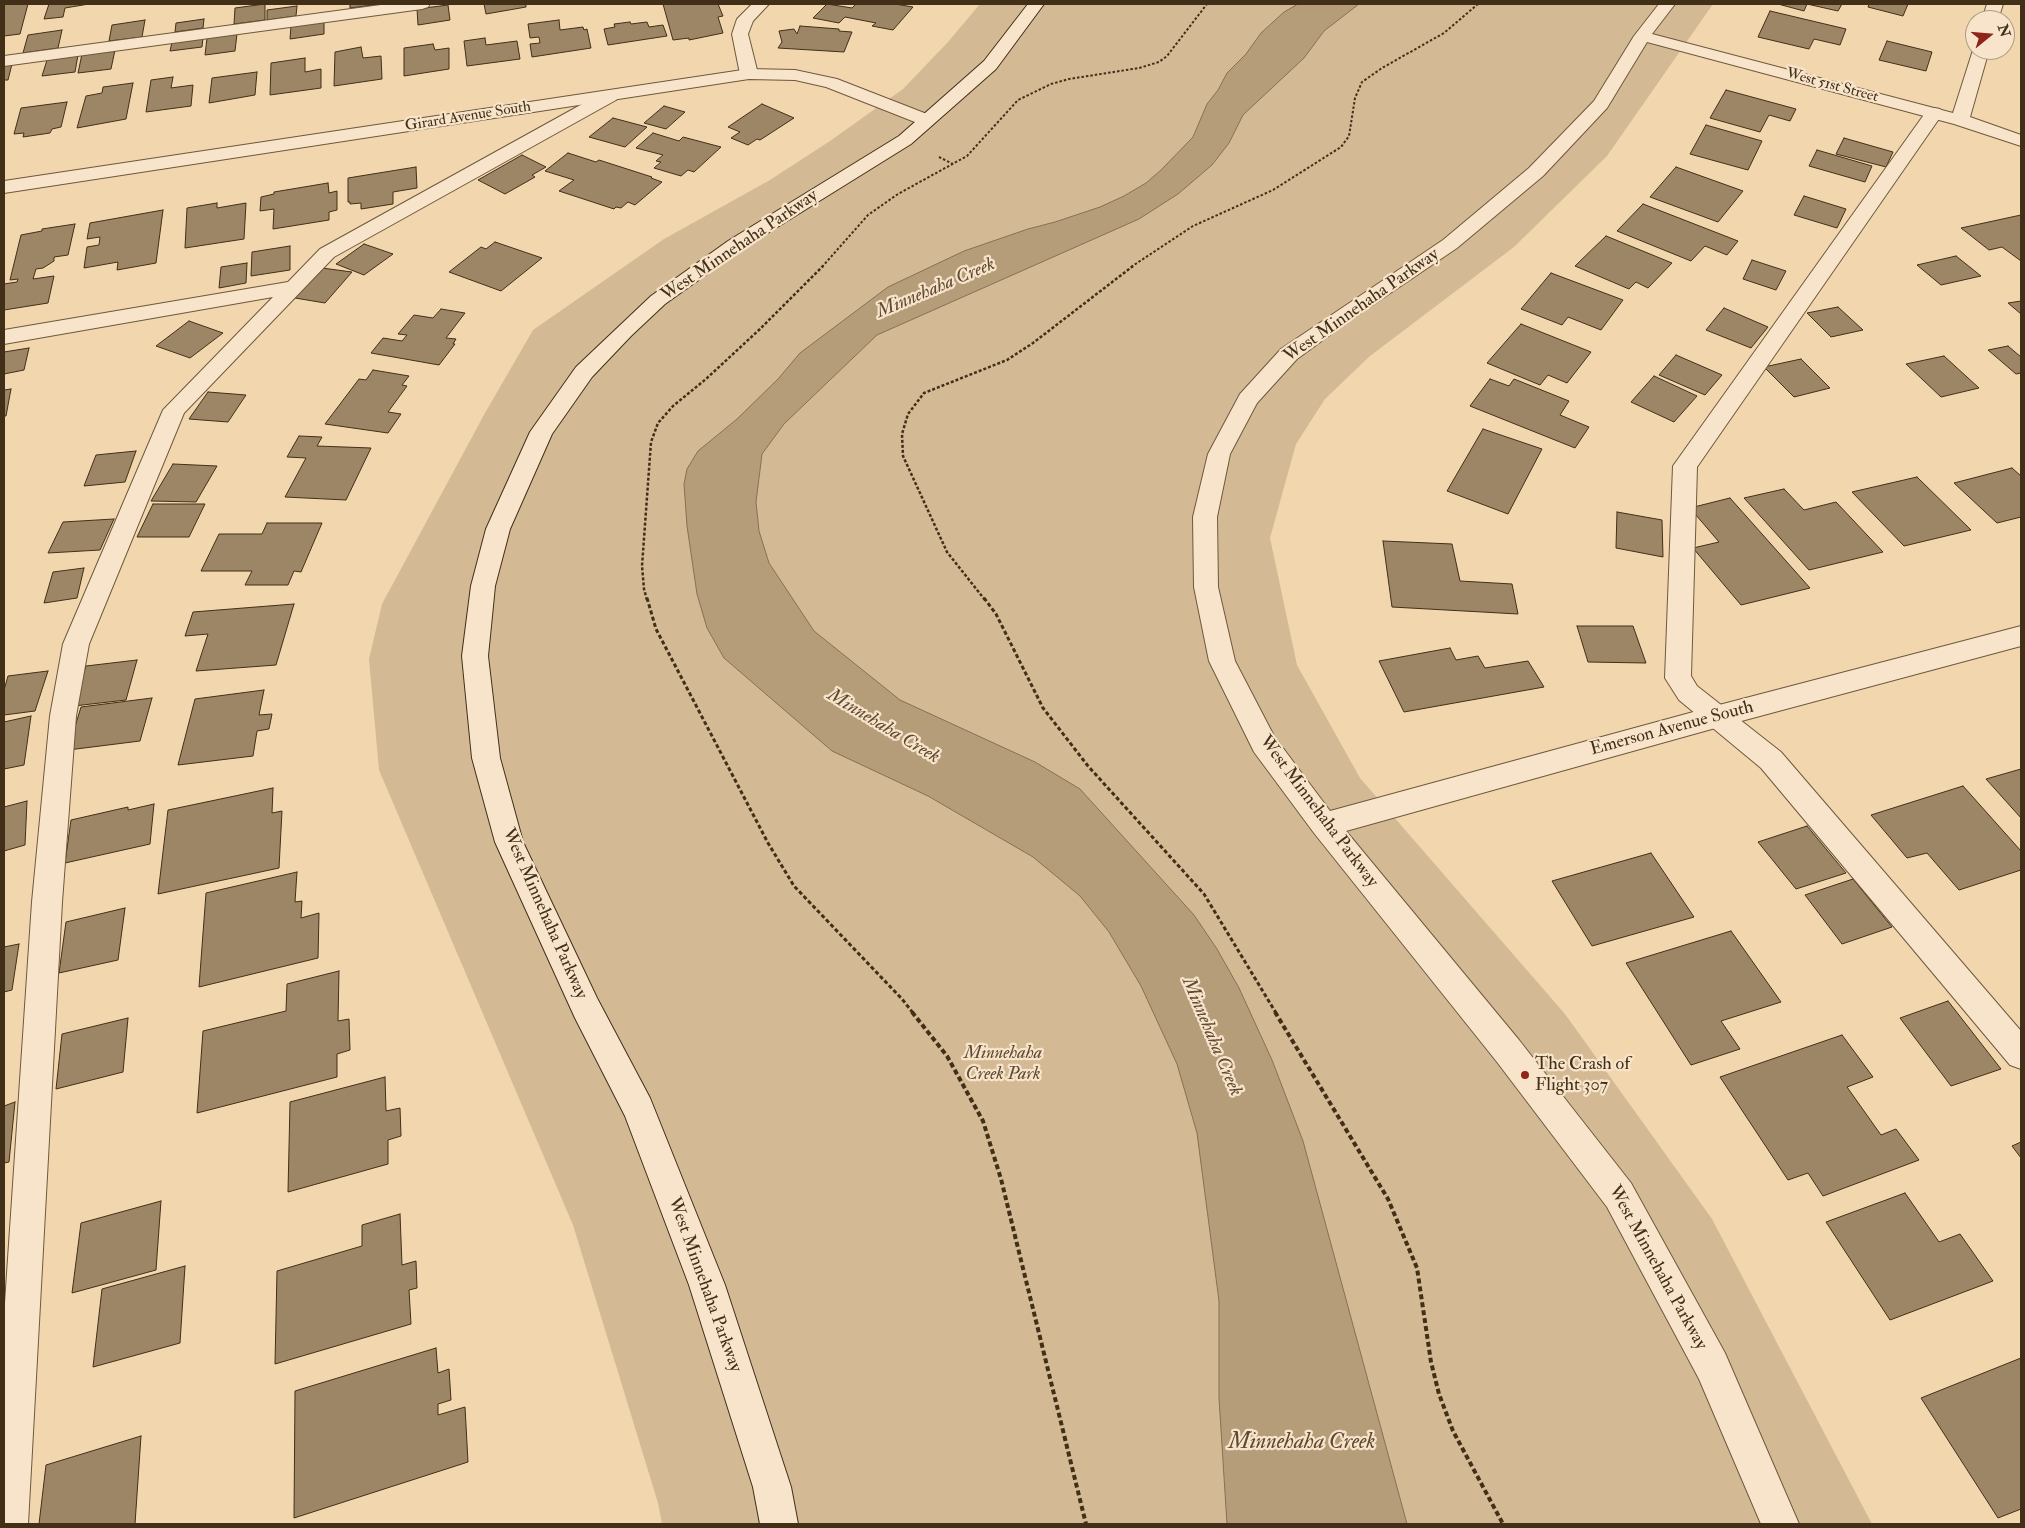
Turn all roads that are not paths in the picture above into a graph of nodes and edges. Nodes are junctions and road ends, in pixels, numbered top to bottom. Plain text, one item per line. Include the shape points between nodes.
1 (422, 4) edge
2 (761, 4) edge
3 (1036, 4) edge
4 (1666, 4) edge
5 (1642, 36) junction
6 (1978, 60) edge
7 (4, 61) edge
8 (749, 74) junction
9 (610, 96) junction
10 (1934, 113) junction
11 (926, 120) junction
12 (1960, 120) junction
13 (2021, 140) edge
14 (4, 187) edge
15 (292, 287) junction
16 (4, 337) edge
17 (2021, 636) edge
18 (1718, 716) junction
19 (1324, 825) junction
20 (2019, 1049) edge
21 (9, 1524) edge
22 (780, 1524) edge
23 (1780, 1524) edge

1 - 7 street
2 - 8 street via 745,19 740,34
3 - 11 street, West Minnehaha Parkway via 990,64
4 - 5 street, West Minnehaha Parkway
5 - 10 street, West 51st Street
5 - 19 street, West Minnehaha Parkway via 1601,104 1536,172 1450,244 1289,354 1248,399 1219,454 1205,517 1206,587 1222,661 1264,744
6 - 12 street
8 - 9 street, Girard Avenue South
8 - 11 street, Girard Avenue South via 795,75 831,83
9 - 14 street, Girard Avenue South
9 - 15 street via 327,253
10 - 12 street, West 51st Street
10 - 18 street via 1685,466 1678,678 1688,693
11 - 22 street, West Minnehaha Parkway via 905,140 735,245 658,300 584,372 541,432 498,529 483,586 475,656 486,758 509,842 586,1008 638,1109 707,1284 772,1487
12 - 13 street, West 51st Street
15 - 16 street
15 - 21 street via 174,410 76,644 63,716 48,902
17 - 18 street, Emerson Avenue South
18 - 19 street, Emerson Avenue South
18 - 20 street via 1771,760
19 - 23 street, West Minnehaha Parkway via 1620,1195 1712,1366

